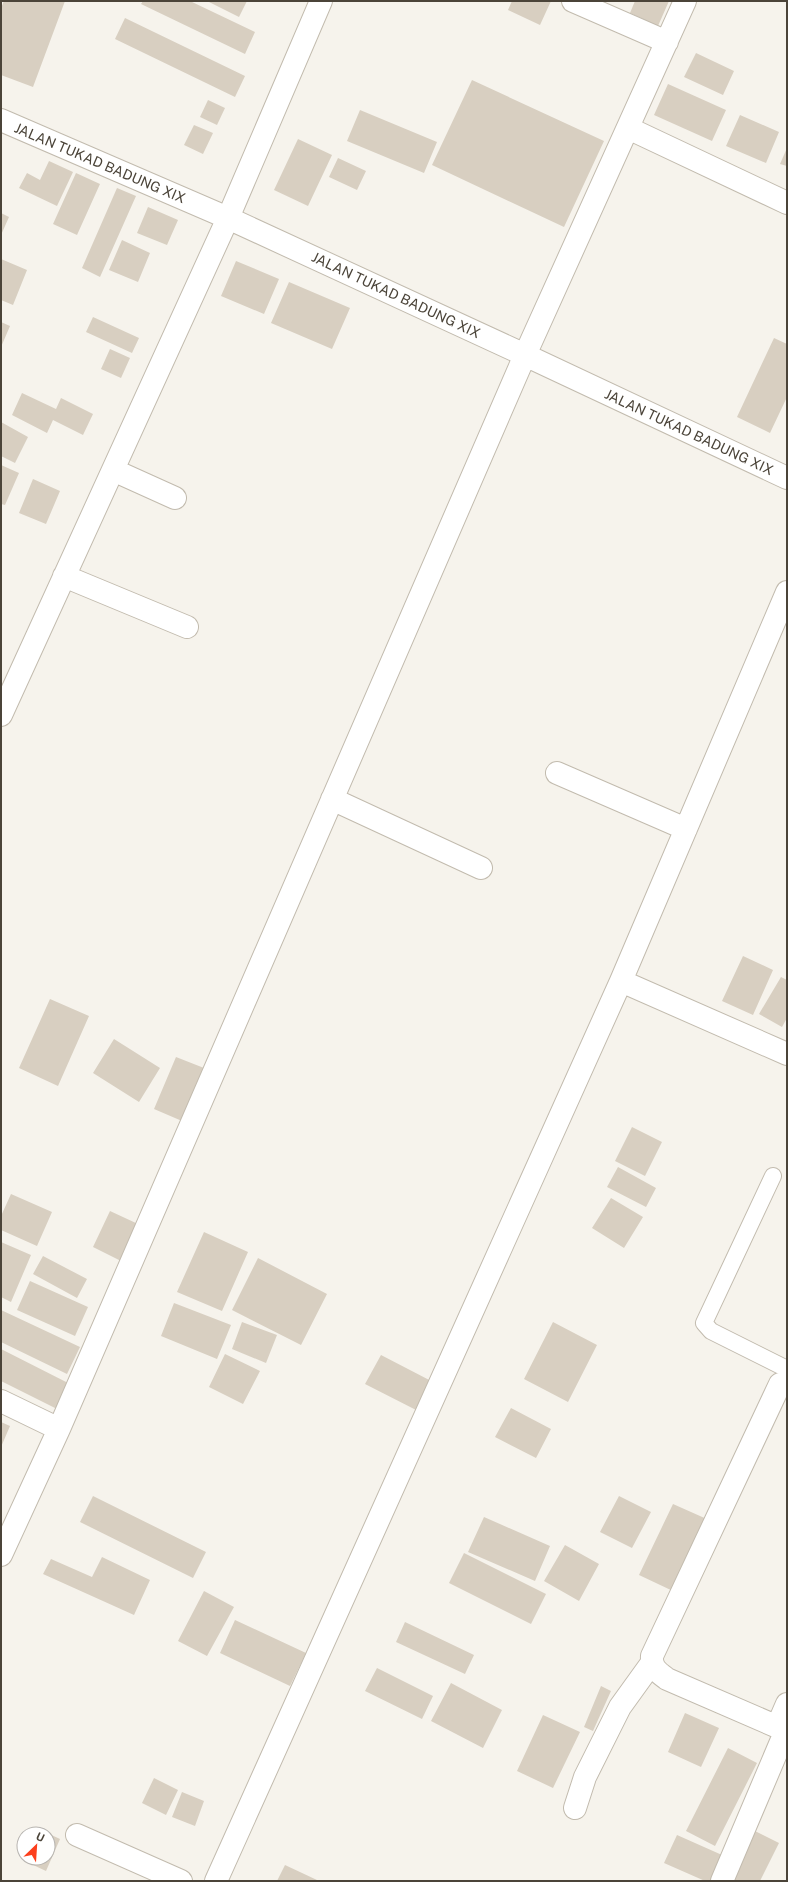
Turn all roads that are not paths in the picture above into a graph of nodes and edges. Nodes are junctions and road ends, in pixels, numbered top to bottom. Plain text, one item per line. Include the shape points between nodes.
1 (321, 1) edge
2 (574, 1) edge
3 (685, 1) edge
4 (666, 42) junction
5 (1, 120) edge
6 (628, 128) junction
7 (787, 203) edge
8 (228, 218) junction
9 (525, 354) junction
10 (112, 470) junction
11 (787, 478) edge
12 (175, 498) dead end
13 (64, 576) junction
14 (787, 592) edge
15 (187, 627) dead end
16 (1, 714) edge
17 (557, 773) dead end
18 (332, 800) junction
19 (686, 829) junction
20 (481, 868) dead end
21 (621, 981) junction
22 (787, 1054) edge
23 (773, 1176) dead end
24 (784, 1377) edge
25 (1, 1401) edge
26 (59, 1429) junction
27 (1, 1555) edge
28 (651, 1664) junction
29 (787, 1704) edge
30 (783, 1729) edge
31 (575, 1808) dead end
32 (77, 1835) dead end
33 (182, 1881) edge
34 (216, 1881) edge
35 (722, 1881) edge

1 - 8 street
2 - 4 street
3 - 4 street
4 - 6 street
5 - 8 street, JALAN TUKAD BADUNG XIX
6 - 7 street
6 - 9 street
8 - 9 street, JALAN TUKAD BADUNG XIX
8 - 10 street
9 - 11 street, JALAN TUKAD BADUNG XIX
9 - 18 street
10 - 12 street
10 - 13 street
13 - 15 street
13 - 16 street
14 - 19 street
17 - 19 street
18 - 20 street
18 - 26 street
19 - 21 street
21 - 22 street
21 - 34 street
23 - 24 lane via 704,1323 711,1331
24 - 28 street via 652,1656
25 - 26 street
26 - 27 street
28 - 30 street via 667,1679
28 - 31 street via 620,1707 585,1777
29 - 30 street
30 - 35 street
32 - 33 street

